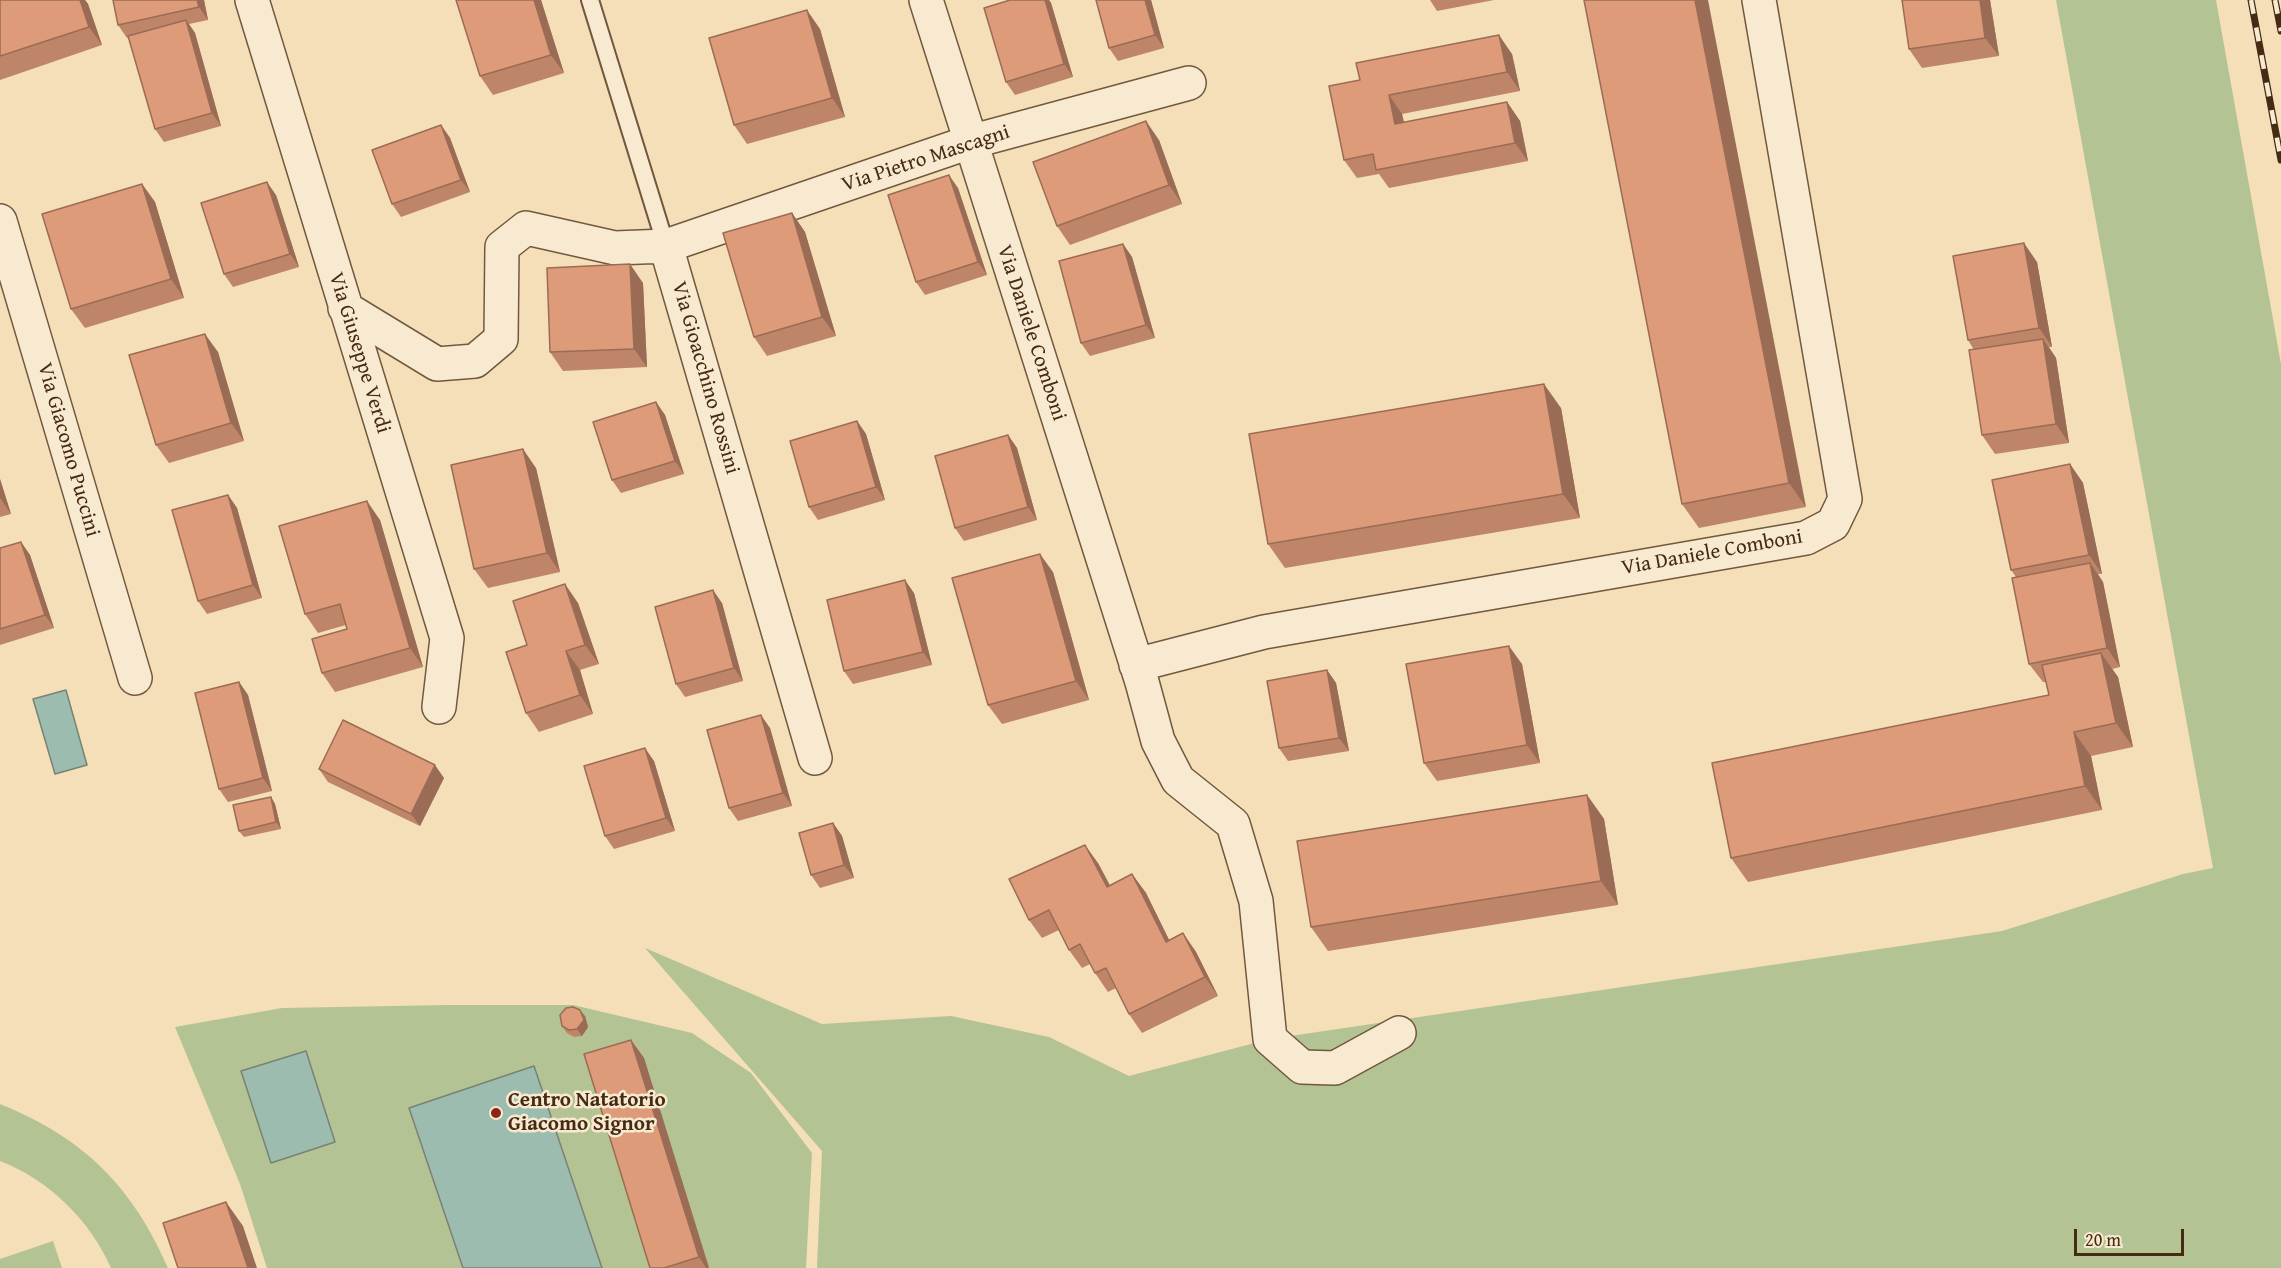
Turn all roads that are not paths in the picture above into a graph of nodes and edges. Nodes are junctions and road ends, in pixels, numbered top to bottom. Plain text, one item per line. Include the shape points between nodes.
1 (252, 0) edge
2 (590, 0) edge
3 (926, 0) edge
4 (1759, 0) edge
5 (1189, 83) dead end
6 (970, 142) junction
7 (0, 221) edge
8 (666, 246) junction
9 (345, 308) junction
10 (1136, 665) junction
11 (135, 678) dead end
12 (439, 707) dead end
13 (815, 758) dead end
14 (1399, 1033) dead end

1 - 9 street, Via Giuseppe Verdi
2 - 8 lane, Via Gioacchino Rossini
3 - 6 street, Via Daniele Comboni
4 - 10 street, Via Daniele Comboni via 1845,499 1833,524 1806,538 1264,632
5 - 6 street, Via Pietro Mascagni
6 - 8 street, Via Pietro Mascagni
6 - 10 street, Via Daniele Comboni
7 - 11 street, Via Giacomo Puccini
8 - 9 street, Via Pietro Mascagni via 615,248 526,228 502,247 501,339 475,361 437,364
8 - 13 street, Via Gioacchino Rossini
9 - 12 street, Via Giuseppe Verdi via 447,638
10 - 14 street, Via Daniele Comboni via 1158,741 1178,780 1233,824 1256,901 1270,1039 1302,1067 1335,1068

